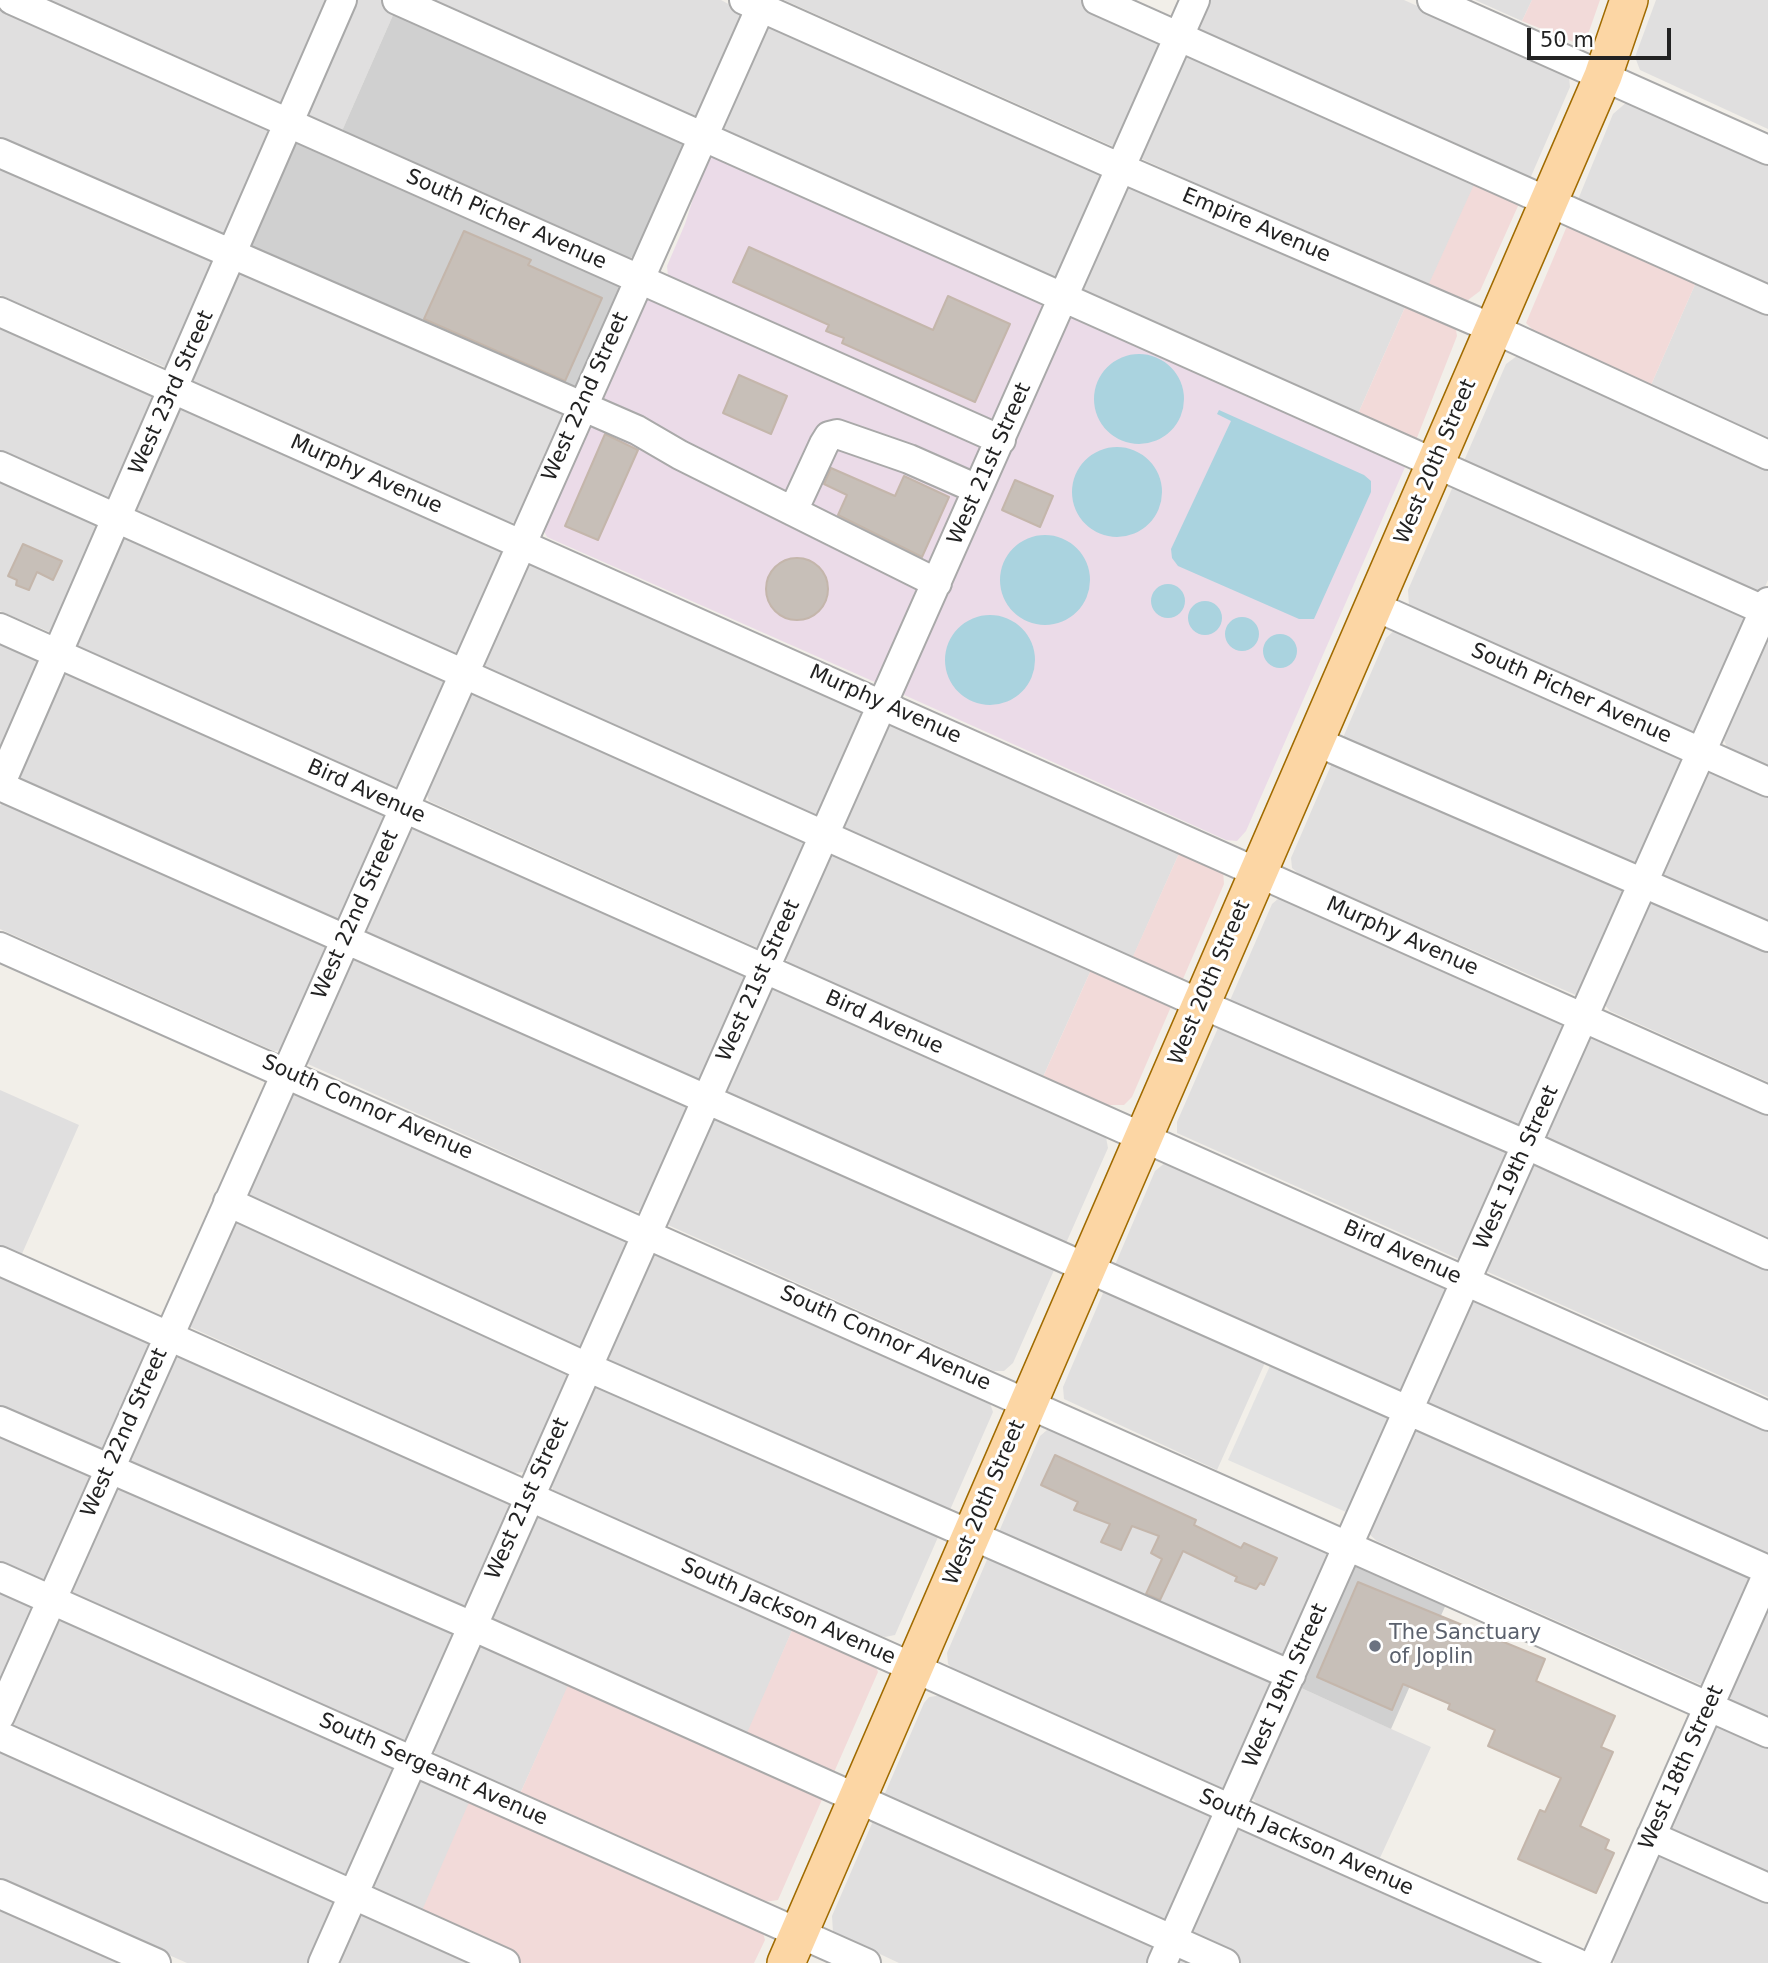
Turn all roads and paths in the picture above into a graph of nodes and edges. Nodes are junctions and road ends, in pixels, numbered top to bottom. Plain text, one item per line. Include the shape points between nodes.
1 (12, 0) edge
2 (342, 0) edge
3 (397, 0) edge
4 (1097, 0) edge
5 (1195, 0) edge
6 (1432, 0) edge
7 (1629, 0) edge
8 (756, 3) edge
9 (1179, 36) junction
10 (1603, 76) junction
11 (289, 122) junction
12 (702, 138) junction
13 (1768, 150) edge
14 (0, 153) edge
15 (1121, 168) junction
16 (1549, 203) junction
17 (233, 257) junction
18 (639, 279) junction
19 (1064, 297) junction
20 (1768, 300) edge
21 (0, 312) edge
22 (1494, 329) junction
23 (174, 389) junction
24 (583, 406) junction
25 (1000, 440) junction
26 (1768, 455) edge
27 (1435, 464) junction
28 (0, 466) edge
29 (977, 489) junction
30 (793, 511) junction
31 (118, 517) junction
32 (521, 543) junction
33 (937, 583) junction
34 (1374, 606) junction
35 (1767, 608) edge
36 (0, 628) edge
37 (58, 654) junction
38 (463, 674) junction
39 (884, 704) junction
40 (1315, 741) junction
41 (1701, 752) junction
42 (1768, 782) edge
43 (0, 785) edge
44 (404, 808) junction
45 (825, 835) junction
46 (1258, 873) junction
47 (1643, 881) junction
48 (1768, 937) edge
49 (345, 940) junction
50 (0, 947) edge
51 (764, 970) junction
52 (1201, 1004) junction
53 (1583, 1018) junction
54 (286, 1072) junction
55 (706, 1100) junction
56 (1768, 1100) edge
57 (1143, 1138) junction
58 (1527, 1144) junction
59 (228, 1202) junction
60 (646, 1232) junction
61 (1768, 1255) edge
62 (0, 1261) edge
63 (1086, 1269) junction
64 (1466, 1282) junction
65 (169, 1336) junction
66 (587, 1367) junction
67 (1028, 1403) junction
68 (1408, 1412) junction
69 (1768, 1416) edge
70 (0, 1421) edge
71 (109, 1469) junction
72 (529, 1497) junction
73 (971, 1535) junction
74 (1349, 1545) junction
75 (1768, 1572) edge
76 (0, 1577) edge
77 (51, 1600) junction
78 (472, 1626) junction
79 (914, 1668) junction
80 (1291, 1675) junction
81 (1709, 1707) junction
82 (0, 1716) edge
83 (1768, 1733) edge
84 (0, 1737) edge
85 (412, 1761) junction
86 (856, 1800) junction
87 (1231, 1809) junction
88 (1651, 1836) junction
89 (1768, 1888) edge
90 (0, 1894) edge
91 (353, 1896) junction
92 (792, 1948) edge
93 (1167, 1951) edge
94 (156, 1963) edge
95 (323, 1963) edge
96 (505, 1963) edge
97 (866, 1963) edge
98 (1225, 1963) edge
99 (1577, 1963) edge
100 (1595, 1963) edge

1 - 11 street, South Picher Avenue
2 - 11 street, West 23rd Street
3 - 12 street
4 - 9 street
5 - 9 street, West 21st Street
6 - 10 street
7 - 10 main road, West 20th Street
8 - 12 street, West 22nd Street
8 - 15 street, Empire Avenue
9 - 15 street, West 21st Street
9 - 16 street
10 - 13 street
10 - 16 main road, West 20th Street
11 - 17 street, West 23rd Street
11 - 18 street, South Picher Avenue
12 - 18 street, West 22nd Street
12 - 19 street
14 - 17 street
15 - 19 street, West 21st Street
15 - 22 street, Empire Avenue
16 - 20 street
16 - 22 main road, West 20th Street
17 - 23 street, West 23rd Street
17 - 24 street
18 - 24 street, West 22nd Street
18 - 25 street, South Picher Avenue
19 - 25 street, West 21st Street
19 - 27 street
21 - 23 street, Murphy Avenue
22 - 26 street, Empire Avenue
22 - 27 main road, West 20th Street
23 - 31 street, West 23rd Street
23 - 32 street, Murphy Avenue
24 - 30 street
24 - 32 street, West 22nd Street
25 - 29 street, West 21st Street
27 - 34 main road, West 20th Street
27 - 35 street
28 - 31 street
29 - 30 street via 837,434 824,444
29 - 33 street, West 21st Street
30 - 33 street
31 - 37 street, West 23rd Street
31 - 38 street
32 - 38 street, West 22nd Street
32 - 39 street, Murphy Avenue
33 - 39 street, West 21st Street
34 - 40 main road, West 20th Street
34 - 41 street, South Picher Avenue
35 - 41 street, West 19th Street
36 - 37 street, Bird Avenue
37 - 43 street, West 23rd Street
37 - 44 street, Bird Avenue
38 - 44 street, West 22nd Street
38 - 45 street
39 - 45 street, West 21st Street
39 - 46 street, Murphy Avenue
40 - 46 main road, West 20th Street
40 - 47 street
41 - 42 street, South Picher Avenue
41 - 47 street, West 19th Street
43 - 49 street
44 - 49 street, West 22nd Street
44 - 51 street, Bird Avenue
45 - 51 street, West 21st Street
45 - 52 street
46 - 52 main road, West 20th Street
46 - 53 street, Murphy Avenue
47 - 48 street
47 - 53 street, West 19th Street
49 - 54 street, West 22nd Street
49 - 55 street
50 - 54 street, South Connor Avenue
51 - 55 street, West 21st Street
51 - 57 street, Bird Avenue
52 - 57 main road, West 20th Street
52 - 58 street
53 - 56 street, Murphy Avenue
53 - 58 street, West 19th Street
54 - 59 street, West 22nd Street
54 - 60 street, South Connor Avenue
55 - 60 street, West 21st Street
55 - 63 street
57 - 63 main road, West 20th Street
57 - 64 street, Bird Avenue
58 - 61 street
58 - 64 street, West 19th Street
59 - 65 street, West 22nd Street
59 - 66 street
60 - 66 street, West 21st Street
60 - 67 street, South Connor Avenue
62 - 65 street, South Jackson Avenue
63 - 67 main road, West 20th Street
63 - 68 street
64 - 68 street, West 19th Street
64 - 69 street, Bird Avenue
65 - 71 street, West 22nd Street
65 - 72 street, South Jackson Avenue
66 - 72 street, West 21st Street
66 - 73 street
67 - 73 main road, West 20th Street
67 - 74 street, South Connor Avenue
68 - 74 street, West 19th Street
68 - 75 street
70 - 71 street
71 - 77 street, West 22nd Street
71 - 78 street
72 - 78 street, West 21st Street
72 - 79 street, South Jackson Avenue
73 - 79 main road, West 20th Street
73 - 80 street
74 - 80 street, West 19th Street
74 - 81 street, South Connor Avenue
75 - 81 street, West 18th Street
76 - 77 street, South Sergeant Avenue
77 - 82 street, West 22nd Street
77 - 85 street, South Sergeant Avenue
78 - 85 street, West 21st Street
78 - 86 street
79 - 86 main road, West 20th Street
79 - 87 street, South Jackson Avenue
80 - 87 street, West 19th Street
81 - 83 street, South Connor Avenue
81 - 88 street, West 18th Street
84 - 91 street
85 - 91 street, West 21st Street
85 - 92 street, South Sergeant Avenue
86 - 92 main road, West 20th Street
86 - 93 street
87 - 93 street, West 19th Street
87 - 99 street, South Jackson Avenue
88 - 89 street
88 - 100 street, West 18th Street
90 - 94 street
91 - 95 street, West 21st Street
91 - 96 street
92 - 97 street, South Sergeant Avenue
93 - 98 street

